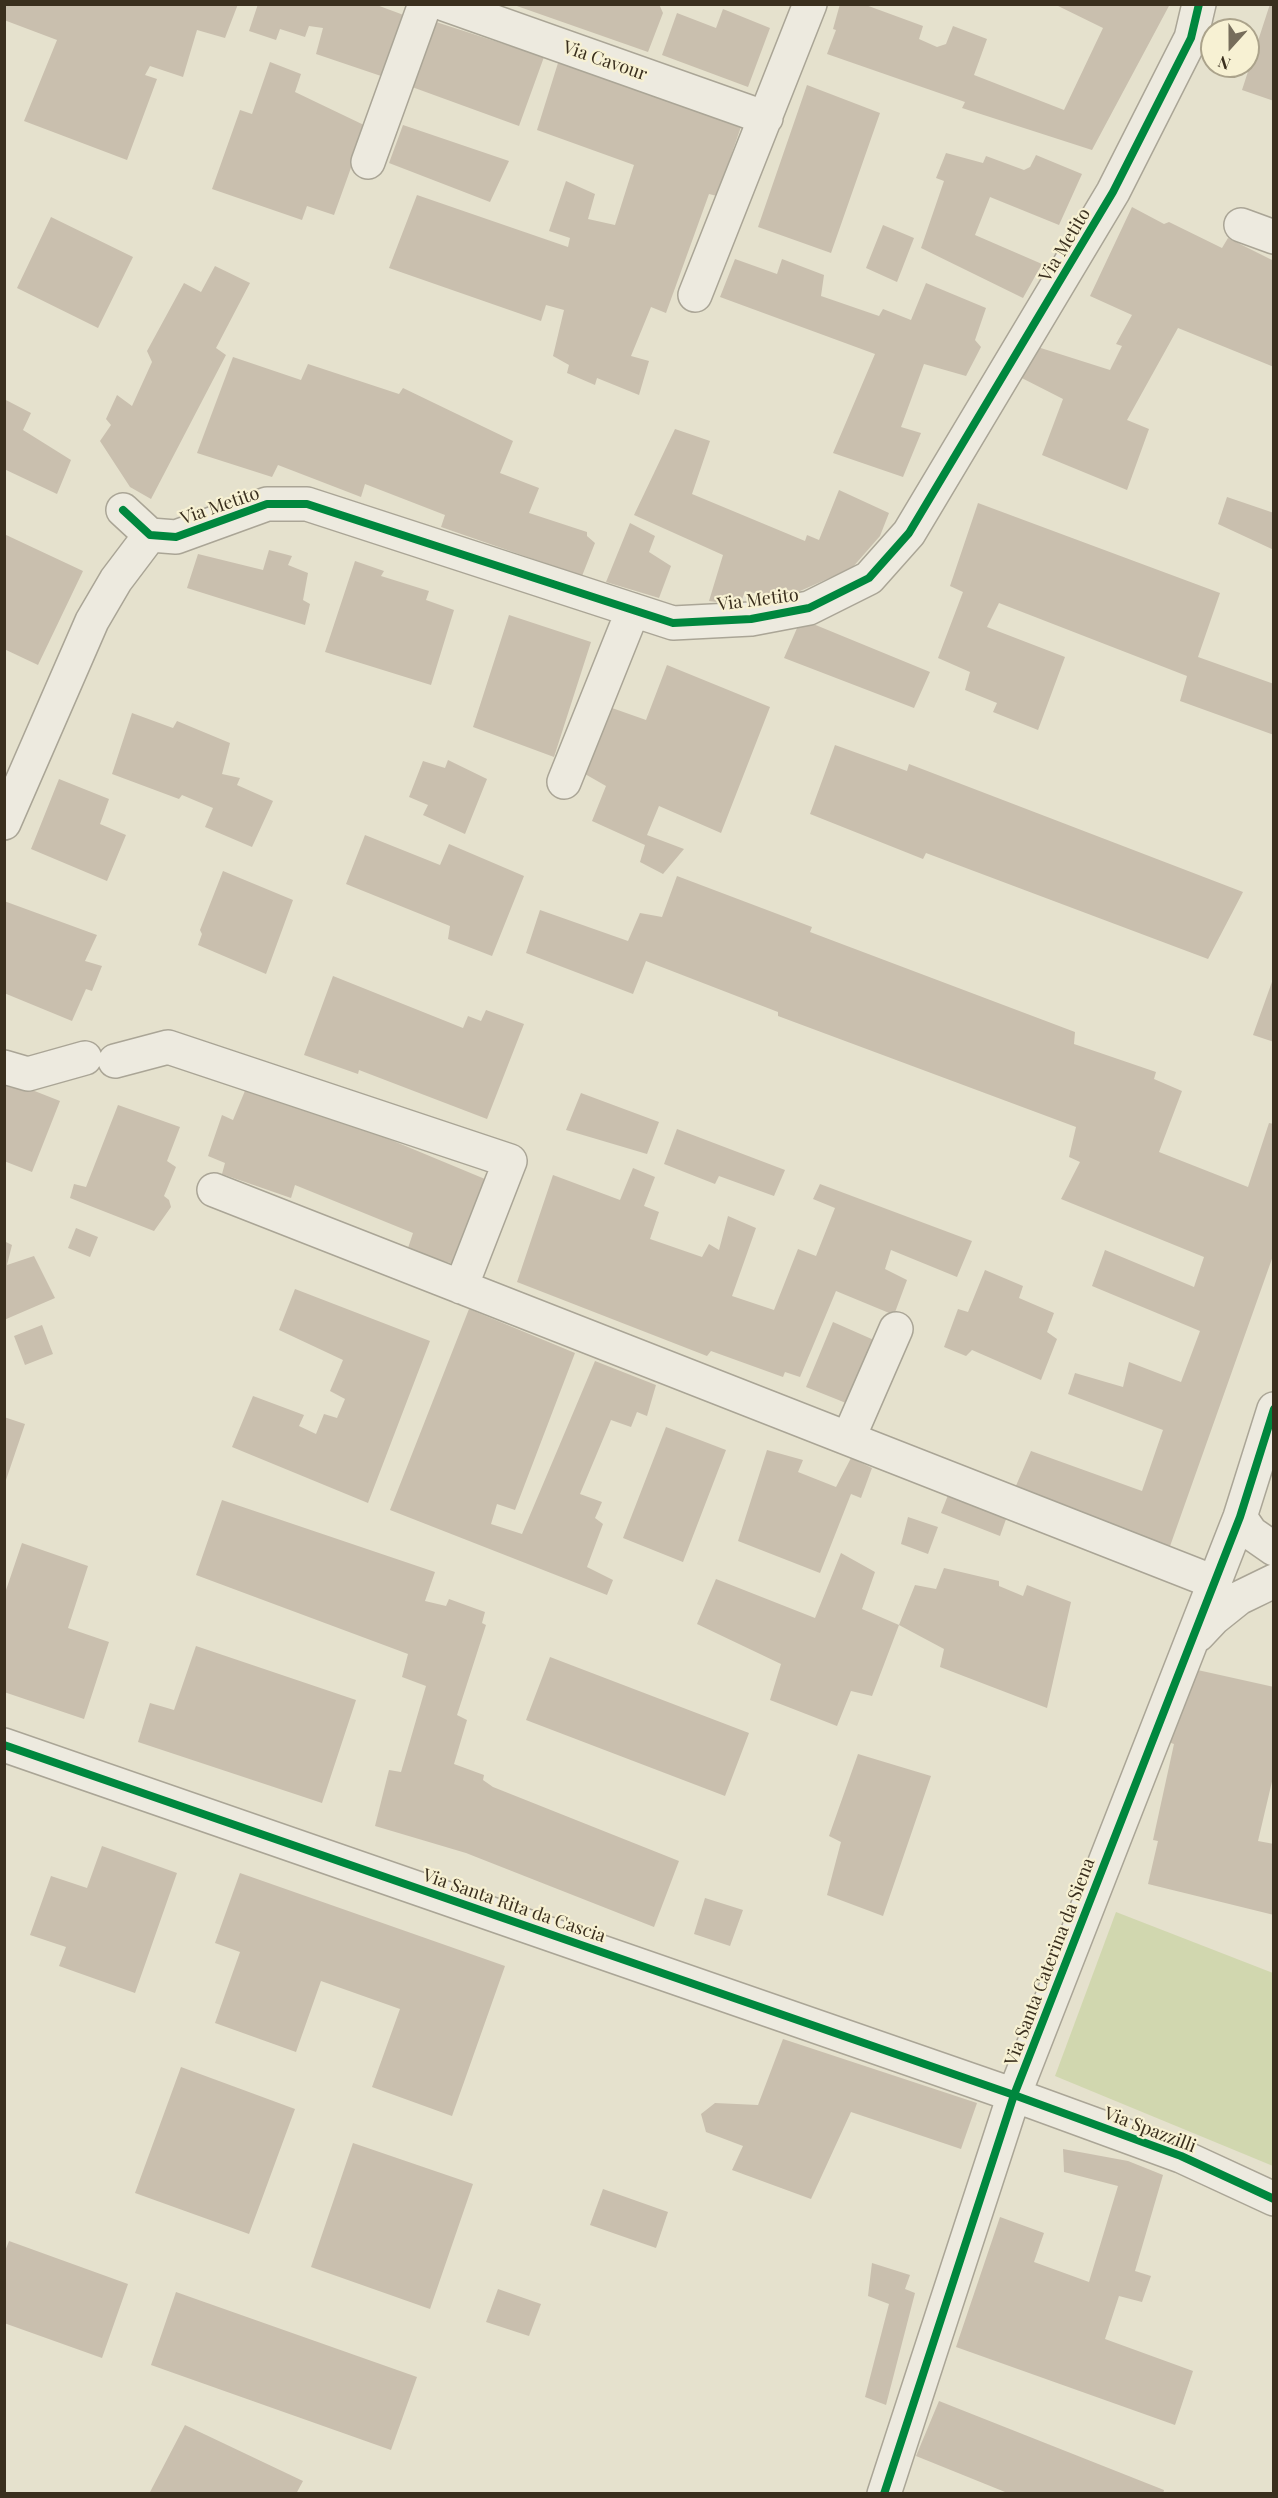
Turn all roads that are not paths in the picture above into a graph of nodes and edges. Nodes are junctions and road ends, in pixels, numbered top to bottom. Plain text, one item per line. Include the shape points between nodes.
1 (425, 4) edge
2 (444, 4) edge
3 (810, 4) edge
4 (1199, 4) edge
5 (766, 118) junction
6 (368, 162) dead end
7 (1241, 225) dead end
8 (1274, 237) edge
9 (695, 295) dead end
10 (123, 510) dead end
11 (150, 535) junction
12 (633, 610) junction
13 (564, 782) dead end
14 (4, 823) edge
15 (4, 1067) edge
16 (214, 1190) dead end
17 (461, 1287) junction
18 (896, 1329) dead end
19 (1274, 1409) edge
20 (849, 1437) junction
21 (1274, 1502) edge
22 (1240, 1517) junction
23 (1274, 1549) edge
24 (1274, 1581) edge
25 (1215, 1582) junction
26 (1190, 1643) junction
27 (4, 1745) edge
28 (1014, 2095) junction
29 (1274, 2199) edge
30 (884, 2493) edge

1 - 6 street
2 - 5 street, Via Cavour
3 - 5 street
4 - 12 street, Via Metito via 1191,38 1113,192 909,533 869,578 809,608 751,619 673,623
5 - 9 street
7 - 8 street
10 - 11 street
11 - 12 street, Via Metito via 176,537 267,504 307,504
11 - 14 street via 116,580 92,621
12 - 13 street
15 - 17 street via 28,1074 168,1047 510,1161
16 - 17 street
17 - 20 street
18 - 20 street
19 - 22 street, Via Santa Caterina da Siena
20 - 25 street
21 - 22 street via 1254,1505
22 - 23 street via 1251,1533
22 - 25 street, Via Santa Caterina da Siena
24 - 26 street via 1239,1598
25 - 26 street, Via Santa Caterina da Siena
26 - 28 street, Via Santa Caterina da Siena
27 - 28 street, Via Santa Rita da Cascia
28 - 29 street, Via Spazzilli via 1181,2156
28 - 30 street, Via Santa Caterina da Siena

